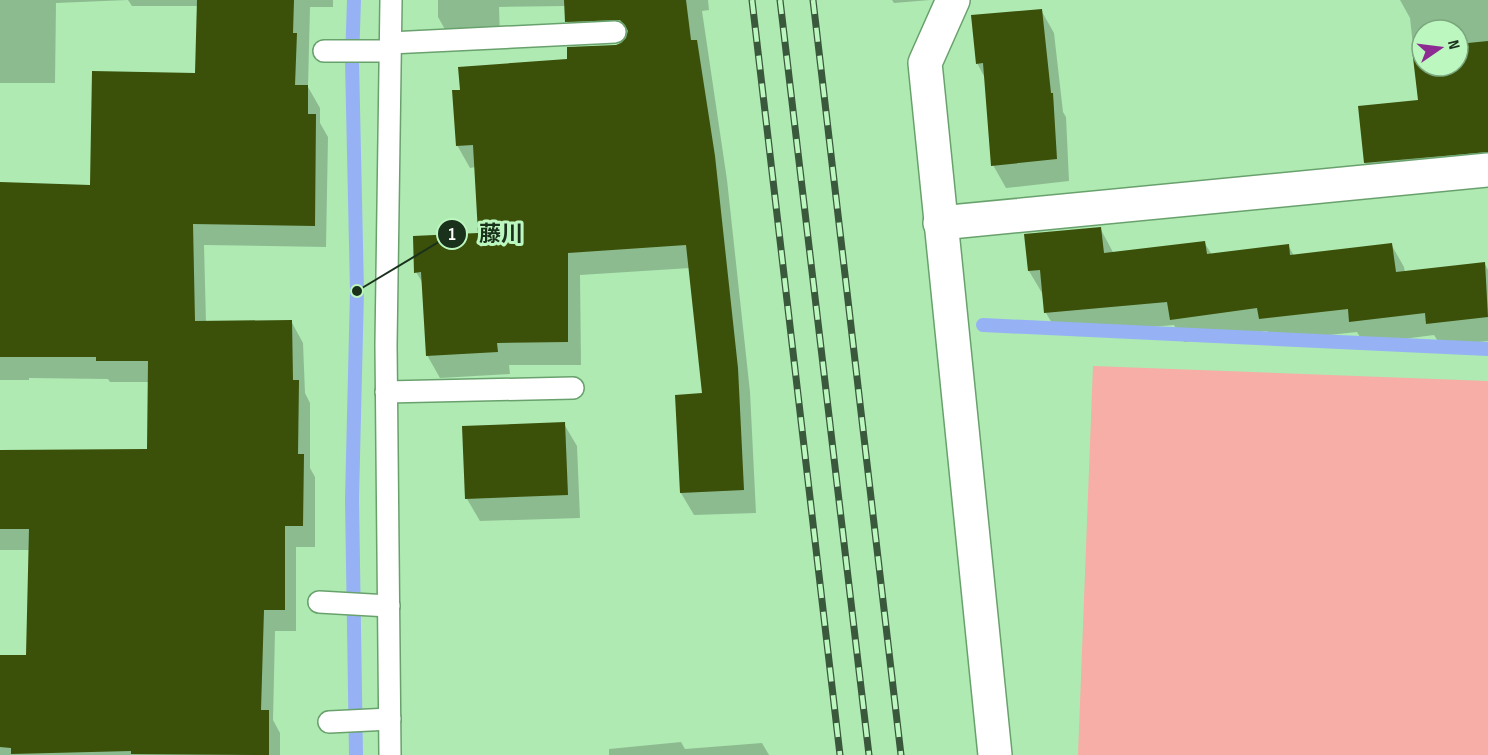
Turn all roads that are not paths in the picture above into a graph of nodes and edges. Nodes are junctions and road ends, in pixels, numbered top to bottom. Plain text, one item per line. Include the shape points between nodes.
1 (391, 0) edge
2 (953, 0) edge
3 (615, 32) dead end
4 (386, 48) junction
5 (324, 51) dead end
6 (1488, 170) edge
7 (940, 223) junction
8 (573, 388) dead end
9 (386, 392) junction
10 (319, 602) dead end
11 (381, 606) junction
12 (382, 719) junction
13 (329, 722) dead end
14 (390, 755) edge
15 (996, 755) edge

1 - 4 lane
2 - 7 street via 925,63
3 - 4 lane
4 - 5 lane
4 - 9 lane
6 - 7 street
7 - 15 street
8 - 9 lane
9 - 11 lane
10 - 11 lane
11 - 12 lane
12 - 13 lane
12 - 14 lane

